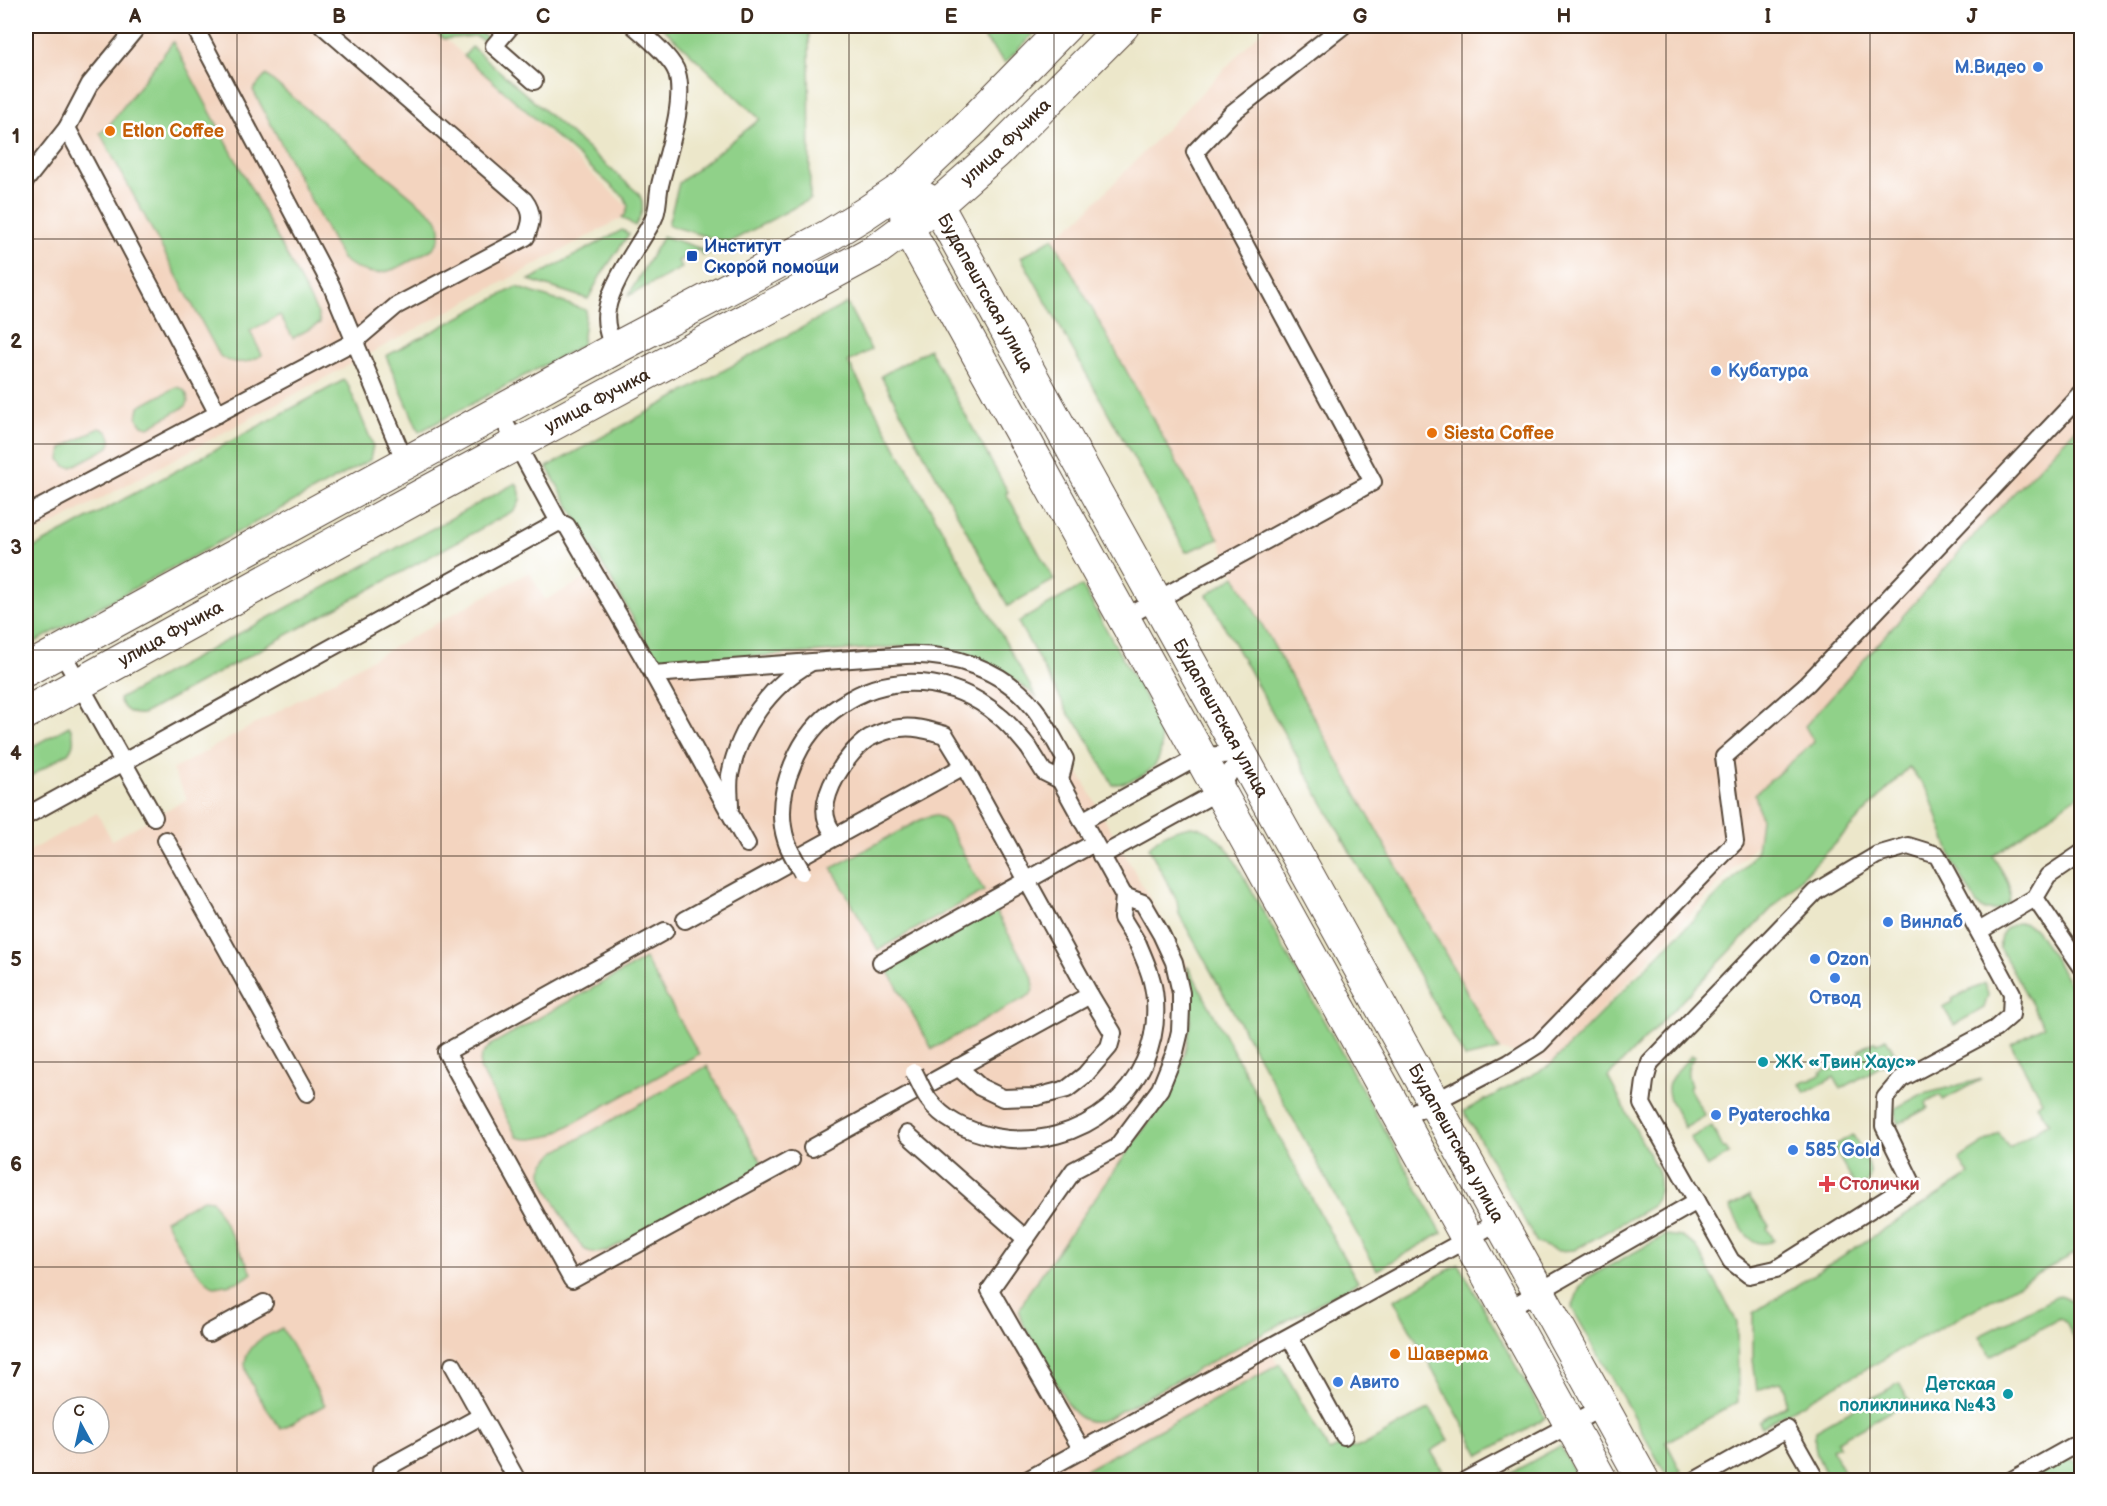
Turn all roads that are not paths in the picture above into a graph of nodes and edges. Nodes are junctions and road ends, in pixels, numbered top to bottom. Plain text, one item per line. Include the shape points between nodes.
1 (138, 26) edge
2 (194, 26) edge
3 (323, 26) edge
4 (511, 26) edge
5 (634, 26) edge
6 (1065, 26) edge
7 (1123, 26) edge
8 (1343, 26) edge
9 (534, 81) dead end
10 (67, 128) junction
11 (26, 180) edge
12 (904, 187) junction
13 (937, 205) junction
14 (908, 227) junction
15 (355, 341) junction
16 (614, 349) junction
17 (2082, 394) edge
18 (499, 412) junction
19 (218, 414) junction
20 (516, 445) junction
21 (405, 462) junction
22 (26, 515) edge
23 (559, 522) junction
24 (1156, 600) junction
25 (1124, 618) junction
26 (61, 651) junction
27 (812, 662) junction
28 (26, 670) edge
29 (653, 674) junction
30 (79, 684) junction
31 (26, 713) edge
32 (1241, 754) junction
33 (1200, 756) junction
34 (122, 763) junction
35 (964, 766) junction
36 (1060, 780) junction
37 (1220, 791) junction
38 (730, 812) junction
39 (26, 816) edge
40 (154, 817) dead end
41 (1082, 821) junction
42 (836, 837) junction
43 (166, 840) dead end
44 (747, 844) dead end
45 (1098, 850) junction
46 (2082, 853) edge
47 (802, 872) dead end
48 (1027, 880) junction
49 (1124, 896) junction
50 (2036, 898) junction
51 (685, 920) dead end
52 (665, 931) dead end
53 (1979, 931) junction
54 (881, 962) dead end
55 (2082, 967) edge
56 (1090, 995) junction
57 (958, 1067) junction
58 (914, 1072) dead end
59 (307, 1093) dead end
60 (1434, 1103) junction
61 (1401, 1119) junction
62 (907, 1134) dead end
63 (812, 1148) dead end
64 (791, 1160) dead end
65 (1697, 1201) junction
66 (1500, 1221) junction
67 (1026, 1239) junction
68 (1467, 1239) junction
69 (1539, 1292) junction
70 (264, 1303) dead end
71 (1507, 1310) junction
72 (209, 1333) dead end
73 (1290, 1338) junction
74 (453, 1365) dead end
75 (1603, 1407) junction
76 (482, 1416) junction
77 (1570, 1425) junction
78 (1344, 1437) dead end
79 (2081, 1443) edge
80 (1082, 1450) junction
81 (381, 1471) dead end
82 (517, 1480) edge
83 (1027, 1480) edge
84 (1466, 1480) edge
85 (1601, 1480) edge
86 (1643, 1480) edge
87 (1696, 1480) edge
88 (1816, 1480) edge
89 (2012, 1480) edge

1 - 10 lane via 90,84
2 - 15 lane via 332,287
3 - 15 lane via 531,210 526,237 396,306
4 - 9 lane via 494,46
5 - 16 lane via 655,44 677,72 679,99 655,218 612,292 606,310 607,333
6 - 12 street, улица Фучика
7 - 13 street, улица Фучика via 996,153
8 - 24 lane via 1232,113 1195,152 1373,482
10 - 11 lane
10 - 19 lane
12 - 13 street, Будапештская улица
12 - 14 street, Будапештская улица
12 - 16 street, улица Фучика via 828,236
13 - 14 street, улица Фучика
13 - 24 street, Будапештская улица
14 - 20 street, улица Фучика via 876,250
14 - 25 street, Будапештская улица
15 - 19 lane
15 - 21 lane
16 - 18 street, улица Фучика
17 - 60 lane via 1807,684 1724,757 1735,842 1539,1044
18 - 20 lane
18 - 21 street, улица Фучика
19 - 22 lane
20 - 23 lane
20 - 30 street, улица Фучика
21 - 26 street, улица Фучика
23 - 29 lane via 567,526
23 - 34 lane
24 - 25 lane
24 - 32 street, Будапештская улица
25 - 33 street, Будапештская улица
26 - 28 street, улица Фучика
26 - 30 lane
27 - 29 lane
27 - 36 lane via 927,654 989,672 1033,707 1065,759
27 - 38 lane via 783,681 746,730 729,777
29 - 38 lane
30 - 31 street, улица Фучика
30 - 34 lane
32 - 33 lane
32 - 37 lane
32 - 60 street, Будапештская улица
33 - 37 street, Будапештская улица
33 - 41 lane
34 - 39 lane
34 - 40 lane
35 - 42 lane
35 - 42 lane via 945,735 923,728 899,728 870,738 850,755 826,802 826,820
35 - 48 lane
36 - 41 lane
36 - 47 lane, bridge via 1044,772 1014,729 982,703 944,686 905,682 886,685 851,698 821,719 798,750 785,786 783,824 786,841
37 - 45 lane
37 - 61 street, Будапештская улица
38 - 44 lane
41 - 45 lane
42 - 51 lane
43 - 59 lane
45 - 48 lane
45 - 49 lane
46 - 50 lane via 2048,876
48 - 54 lane
48 - 56 lane
49 - 58 lane, bridge via 1122,918 1153,981 1155,1002 1149,1047 1141,1070 1111,1106 1064,1134 1013,1140 965,1129 946,1116 929,1101
49 - 67 lane via 1143,903 1174,962 1181,993 1175,1052 1160,1089 1116,1148 1074,1170
50 - 53 lane
50 - 55 lane
52 - 64 lane via 446,1052 572,1280
53 - 65 lane via 1937,855 1908,846 1877,855 1815,892 1650,1063 1642,1104
53 - 65 lane via 2013,993 2010,1015 1995,1029 1901,1078 1885,1098 1884,1126 1912,1183 1776,1269 1749,1275 1731,1261
56 - 57 lane
56 - 57 lane via 1113,1033 1109,1047 1067,1089 1036,1097 1003,1098 980,1087
57 - 63 lane
60 - 61 lane
60 - 66 street, Будапештская улица
61 - 68 street, Будапештская улица
62 - 67 lane
65 - 69 lane
66 - 68 lane
66 - 69 street, Будапештская улица
67 - 80 lane via 990,1290
68 - 71 street, Будапештская улица
68 - 73 lane
69 - 71 lane
69 - 75 street, Будапештская улица
70 - 72 lane
71 - 77 street, Будапештская улица
73 - 78 lane
73 - 80 lane
74 - 76 lane
75 - 77 lane
75 - 86 street, Будапештская улица
76 - 81 lane
76 - 82 lane
77 - 84 lane
77 - 85 street, Будапештская улица
79 - 89 lane
80 - 83 lane
87 - 88 lane via 1787,1430

